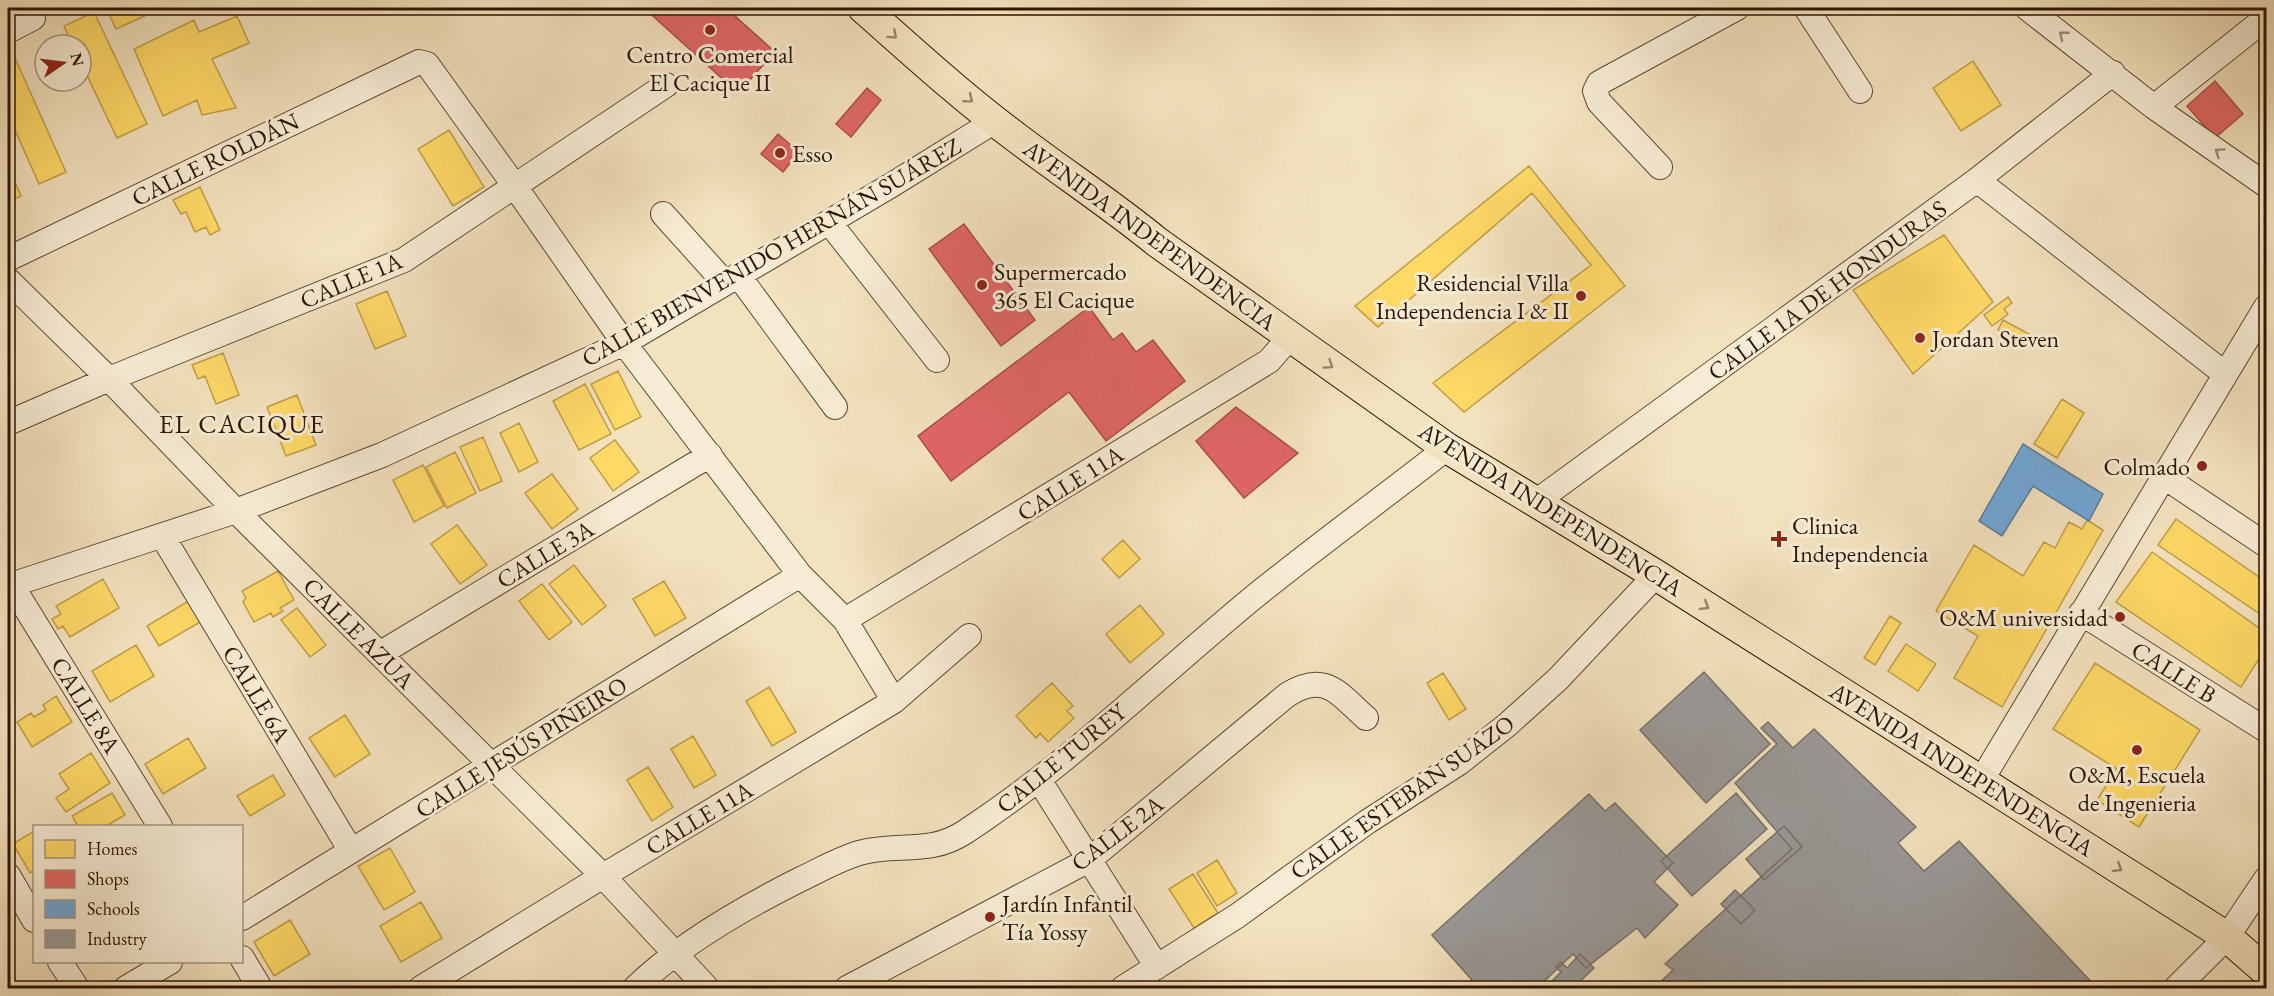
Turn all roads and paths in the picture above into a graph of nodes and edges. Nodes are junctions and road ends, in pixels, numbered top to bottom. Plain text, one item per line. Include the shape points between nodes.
1 (863, 8) edge
2 (1737, 8) edge
3 (1806, 8) edge
4 (2027, 8) edge
5 (33, 18) dead end
6 (2266, 18) edge
7 (8, 31) edge
8 (2113, 73) junction
9 (666, 86) dead end
10 (1860, 91) dead end
11 (2154, 107) junction
12 (995, 121) junction
13 (1660, 167) dead end
14 (1977, 180) junction
15 (514, 185) junction
16 (2266, 185) edge
17 (663, 214) dead end
18 (829, 222) junction
19 (8, 260) edge
20 (732, 279) junction
21 (8, 280) edge
22 (2266, 307) edge
23 (1290, 338) junction
24 (624, 343) junction
25 (937, 360) dead end
26 (2225, 374) junction
27 (109, 378) junction
28 (835, 407) dead end
29 (8, 423) edge
30 (1447, 448) junction
31 (710, 455) junction
32 (2163, 476) junction
33 (1537, 501) junction
34 (237, 511) junction
35 (163, 537) junction
36 (2266, 545) edge
37 (800, 575) junction
38 (1656, 575) junction
39 (9, 585) edge
40 (2081, 613) junction
41 (845, 620) junction
42 (969, 636) dead end
43 (381, 653) junction
44 (894, 700) junction
45 (1366, 718) dead end
46 (2266, 730) edge
47 (492, 764) junction
48 (1039, 780) junction
49 (1981, 781) junction
50 (159, 825) edge
51 (351, 851) junction
52 (1089, 860) junction
53 (603, 876) junction
54 (8, 879) edge
55 (2266, 879) edge
56 (243, 917) edge
57 (33, 918) edge
58 (2228, 937) junction
59 (676, 956) junction
60 (243, 960) edge
61 (61, 963) edge
62 (168, 963) edge
63 (1157, 967) junction
64 (2266, 971) edge
65 (77, 988) edge
66 (126, 988) edge
67 (260, 988) edge
68 (421, 988) edge
69 (635, 988) edge
70 (707, 988) edge
71 (847, 988) edge
72 (1122, 988) edge
73 (2176, 988) edge

1 -> 12 main road, AVENIDA INDEPENDENCIA
2 - 13 street via 1599,83 1595,91 1599,102
3 - 10 street
8 -> 4 street
5 - 7 street
6 - 11 street
8 - 11 street
8 - 14 street, CALLE 1A DE HONDURAS
9 - 15 street, CALLE 1A
16 -> 11 street
12 - 18 street, CALLE BIENVENIDO HERNÁN SUÁREZ
12 - 23 main road, AVENIDA INDEPENDENCIA
14 - 26 street
14 - 33 street, CALLE 1A DE HONDURAS
15 - 19 street, CALLE ROLDÁN via 427,64 419,62
15 - 24 street
15 - 27 street, CALLE 1A via 404,260
17 - 20 street
18 - 20 street, CALLE BIENVENIDO HERNÁN SUÁREZ
18 - 25 street
20 - 24 street, CALLE BIENVENIDO HERNÁN SUÁREZ
20 - 28 street
21 - 27 street, CALLE AZUA
22 - 26 street
23 -> 30 main road, AVENIDA INDEPENDENCIA
23 - 41 street, CALLE 11A via 1269,361
24 - 31 street
24 - 34 street, CALLE BIENVENIDO HERNÁN SUÁREZ via 381,455
26 - 32 street
27 - 29 street, CALLE 1A
27 - 34 street, CALLE AZUA
30 - 33 main road, AVENIDA INDEPENDENCIA
30 - 48 street, CALLE TUREY via 1254,597
31 - 37 street
31 - 43 street, CALLE 3A
32 - 36 street
32 - 40 street
33 - 38 main road, AVENIDA INDEPENDENCIA
34 - 35 street, CALLE BIENVENIDO HERNÁN SUÁREZ
34 - 43 street, CALLE AZUA
35 - 39 street, CALLE BIENVENIDO HERNÁN SUÁREZ
35 - 51 street, CALLE 6A
37 - 41 street
37 - 47 street, CALLE JESÚS PIÑEIRO
38 -> 49 main road, AVENIDA INDEPENDENCIA
38 - 63 street, CALLE ESTEBAN SUAZO via 1558,679 1491,738 1237,916
39 - 50 street, CALLE 8A
40 - 46 street, CALLE B
40 - 49 street
41 - 44 street
42 - 44 street, CALLE 11A
43 - 47 street, CALLE AZUA
44 - 53 street, CALLE 11A
45 - 52 street, CALLE 2A via 1332,687 1311,684 1299,688
47 - 51 street, CALLE JESÚS PIÑEIRO
47 - 53 street, CALLE AZUA
48 - 52 street
48 - 59 street, CALLE TUREY via 962,834 938,845 880,849 835,862 735,915
49 -> 58 main road, AVENIDA INDEPENDENCIA
51 - 56 street, CALLE JESÚS PIÑEIRO
52 - 63 street
52 - 71 street, CALLE 2A
53 - 59 street, CALLE AZUA
53 - 68 street, CALLE 11A
54 - 57 street
55 - 58 street
58 - 64 main road, AVENIDA INDEPENDENCIA
58 - 73 street
59 - 69 street, CALLE TUREY
59 - 70 street, CALLE AZUA
60 - 67 street
61 - 65 street
62 - 66 street
63 - 72 street, CALLE ESTEBAN SUAZO

